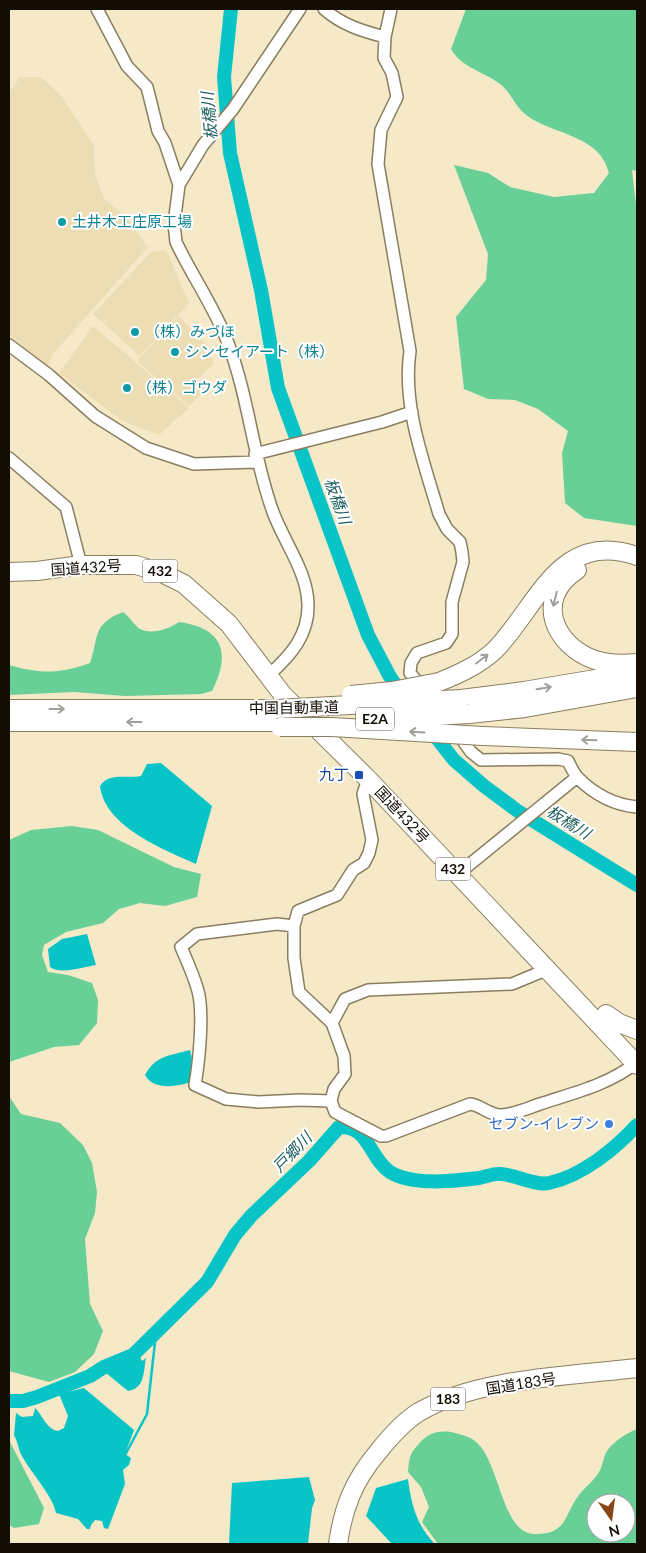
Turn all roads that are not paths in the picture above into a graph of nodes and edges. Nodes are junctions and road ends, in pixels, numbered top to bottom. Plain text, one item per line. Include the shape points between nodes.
1 (97, 9) edge
2 (300, 9) edge
3 (324, 9) edge
4 (392, 9) edge
5 (385, 37) junction
6 (179, 185) junction
7 (9, 345) edge
8 (412, 412) junction
9 (9, 458) edge
10 (257, 458) junction
11 (637, 556) edge
12 (81, 565) junction
13 (637, 567) edge
14 (9, 572) edge
15 (637, 663) edge
16 (637, 672) edge
17 (269, 675) junction
18 (637, 688) edge
19 (465, 707) junction
20 (9, 709) edge
21 (184, 715) junction
22 (277, 716) junction
23 (9, 722) edge
24 (637, 742) edge
25 (577, 777) junction
26 (368, 779) junction
27 (637, 807) edge
28 (464, 869) junction
29 (294, 926) junction
30 (548, 970) junction
31 (606, 1014) junction
32 (332, 1023) junction
33 (637, 1030) edge
34 (637, 1058) edge
35 (331, 1102) junction
36 (637, 1368) edge
37 (338, 1544) edge

1 - 6 street via 128,66 147,87 158,131
2 - 6 street via 233,109 203,145
3 - 5 street via 358,30
4 - 5 street
5 - 8 street via 384,58 392,73 397,97 381,130 378,164 410,351 407,373
6 - 10 street via 174,224 176,242 228,343
7 - 10 street via 95,416 146,448 194,464
8 - 10 street
8 - 25 street via 439,514 447,529 460,542 463,562 452,602 452,634 446,644 417,653 411,662 410,673 471,752 481,760 558,759 568,762
9 - 12 street via 66,507
10 - 17 street via 273,512 305,582 308,604 307,622 291,654
22 -> 11 highway, bridge via 439,682 466,670 493,651 547,580 571,561 612,550
12 - 14 highway, 国道432号 / 432
12 - 17 highway, 国道432号 / 432 via 136,565 184,584 229,624
13 -> 15 highway via 600,561 576,570 558,588 552,610 560,636 571,647 597,661
19 -> 16 highway, 中国自動車道 / E2A via 524,691
17 - 26 highway, 国道432号 / 432 via 283,695
17 - 28 highway, 国道432号 / 432 via 376,776
18 - 19 highway, 中国自動車道 / E2A via 525,708
19 - 22 highway, 中国自動車道 / E2A, bridge
20 -> 21 highway, 中国自動車道 / E2A
21 - 22 highway, 中国自動車道 / E2A
21 -> 23 highway, 中国自動車道 / E2A
24 -> 22 highway, bridge via 332,727
25 - 27 street via 610,801
25 - 28 street
26 - 29 street via 363,794 372,840 364,863 353,870 337,895 298,911
26 - 30 highway, 国道432号 / 432
28 - 31 highway, 国道432号 / 432
29 - 32 street via 299,992
29 - 35 street via 277,924 197,934 181,946 198,992 200,1055 195,1085 226,1099
30 - 32 street via 512,984 368,990 345,999
30 - 34 highway, 国道432号 / 432
31 - 33 highway
31 - 34 highway, 国道432号 / 432
32 - 35 street via 344,1056 345,1074 334,1090
34 - 35 street via 620,1076 511,1113 494,1114 470,1104 386,1136 337,1114
36 - 37 highway, 国道183号 / 183 via 499,1385 452,1396 418,1413 390,1436 353,1487 341,1519

